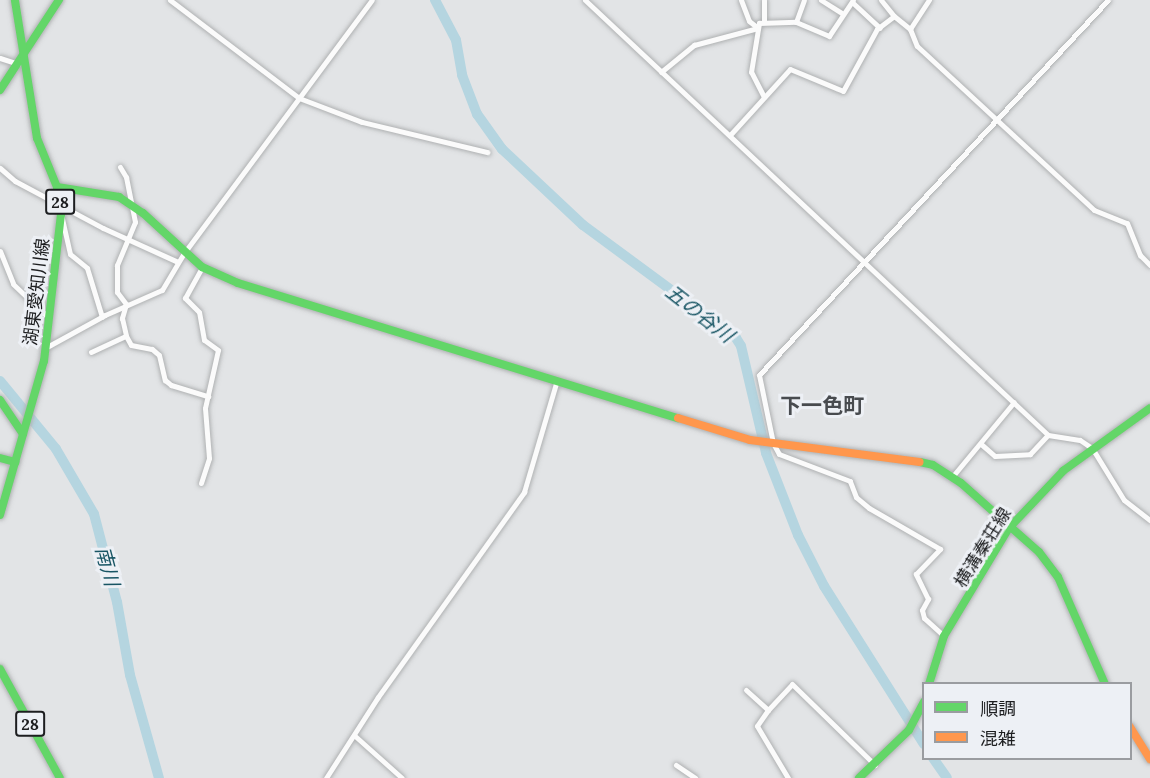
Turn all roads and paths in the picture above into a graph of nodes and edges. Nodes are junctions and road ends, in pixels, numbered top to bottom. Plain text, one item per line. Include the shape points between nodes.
1 (15, 0) edge
2 (59, 0) edge
3 (170, 0) edge
4 (372, 0) edge
5 (585, 0) edge
6 (741, 0) edge
7 (764, 0) edge
8 (804, 0) edge
9 (821, 0) edge
10 (881, 0) edge
11 (929, 0) edge
12 (1108, 0) edge
13 (852, 1) edge
14 (843, 14) junction
15 (894, 16) junction
16 (764, 21) junction
17 (796, 22) junction
18 (758, 28) junction
19 (880, 28) junction
20 (910, 30) junction
21 (24, 52) junction
22 (0, 58) edge
23 (18, 64) junction
24 (661, 72) junction
25 (0, 90) edge
26 (764, 97) junction
27 (299, 98) junction
28 (996, 119) junction
29 (730, 135) junction
30 (487, 152) dead end
31 (120, 167) dead end
32 (0, 168) edge
33 (57, 188) junction
34 (60, 204) junction
35 (130, 204) junction
36 (61, 214) junction
37 (125, 239) junction
38 (0, 251) edge
39 (183, 253) junction
40 (178, 262) junction
41 (864, 262) junction
42 (1150, 265) edge
43 (202, 267) junction
44 (124, 309) junction
45 (102, 317) junction
46 (49, 318) junction
47 (126, 336) junction
48 (45, 348) junction
49 (91, 352) dead end
50 (556, 383) junction
51 (208, 396) junction
52 (0, 400) edge
53 (1014, 402) junction
54 (1150, 408) edge
55 (24, 430) junction
56 (1048, 435) junction
57 (773, 443) junction
58 (981, 444) junction
59 (1092, 448) junction
60 (0, 458) edge
61 (15, 462) junction
62 (952, 477) junction
63 (201, 483) dead end
64 (0, 515) edge
65 (1150, 520) edge
66 (1009, 528) junction
67 (944, 636) junction
68 (0, 669) edge
69 (930, 682) edge
70 (1104, 682) edge
71 (746, 690) dead end
72 (922, 707) edge
73 (768, 710) junction
74 (1132, 729) edge
75 (355, 736) junction
76 (1150, 759) edge
77 (676, 765) dead end
78 (875, 765) junction
79 (60, 778) edge
80 (326, 778) edge
81 (402, 778) edge
82 (695, 778) edge
83 (789, 778) edge
84 (859, 778) edge

1 - 21 street, 湖東愛知川線 / 28
2 - 21 street
3 - 27 street
4 - 27 street
5 - 24 street
6 - 18 street via 749,21
7 - 16 street
8 - 17 street
9 - 14 street
10 - 15 street
11 - 20 street
12 - 28 street
13 - 14 street
13 - 19 street
14 - 17 street via 829,36
15 - 19 street
15 - 20 street
16 - 17 street
16 - 18 street
18 - 24 street via 694,45
18 - 26 street via 751,72
19 - 26 street via 843,91 796,68 790,69
20 - 28 street via 917,46
21 - 23 street
21 - 33 street, 湖東愛知川線 / 28 via 38,138
22 - 23 street
23 - 25 street
24 - 29 street
26 - 29 street
27 - 30 street via 362,122
27 - 39 street
28 - 41 street
28 - 42 street via 1094,210 1127,223 1140,255
29 - 41 street
31 - 35 street via 126,177
32 - 34 street via 15,181
33 - 34 street, 湖東愛知川線 / 28
33 - 35 street via 104,193
34 - 36 street, 湖東愛知川線 / 28
34 - 37 street
35 - 37 street via 135,222
35 - 39 street
36 - 45 street via 70,254 87,268
36 - 46 street, 湖東愛知川線 / 28
37 - 40 street
37 - 44 street via 117,265 117,291 126,304
38 - 46 street via 13,284
39 - 40 street
39 - 43 street
40 - 44 street via 162,290
41 - 53 street
41 - 57 street via 759,375
43 - 50 street via 238,283
43 - 51 street via 185,298 199,312 204,340 218,350
44 - 45 street
44 - 47 street
45 - 48 street
46 - 48 street, 湖東愛知川線 / 28
47 - 49 street
47 - 51 street via 131,345 152,350 159,356 165,380 171,385
48 - 55 street, 湖東愛知川線 / 28
50 - 57 street via 750,440
50 - 75 street via 524,492 359,724
51 - 63 street via 209,458
52 - 55 street
53 - 56 street
53 - 58 street
54 - 59 street, 横溝秦荘線
55 - 61 street, 湖東愛知川線 / 28
56 - 58 street via 1030,454 995,456
56 - 59 street via 1080,440
57 - 62 street via 905,458 933,465
57 - 67 street via 780,454 850,482 856,497 869,508 940,549 916,574 928,599 922,610 924,618
58 - 62 street
59 - 65 street via 1124,500
59 - 66 street, 横溝秦荘線 via 1039,493
60 - 61 street
61 - 64 street, 湖東愛知川線 / 28
62 - 66 street
66 - 67 street, 横溝秦荘線
66 - 70 street via 1039,552 1058,577
67 - 69 street, 横溝秦荘線
68 - 79 street, 28
71 - 73 street
72 - 78 street via 909,730
73 - 78 street via 792,684
73 - 83 street via 757,726
74 - 76 street
75 - 80 street
75 - 81 street
77 - 82 street
78 - 84 street

